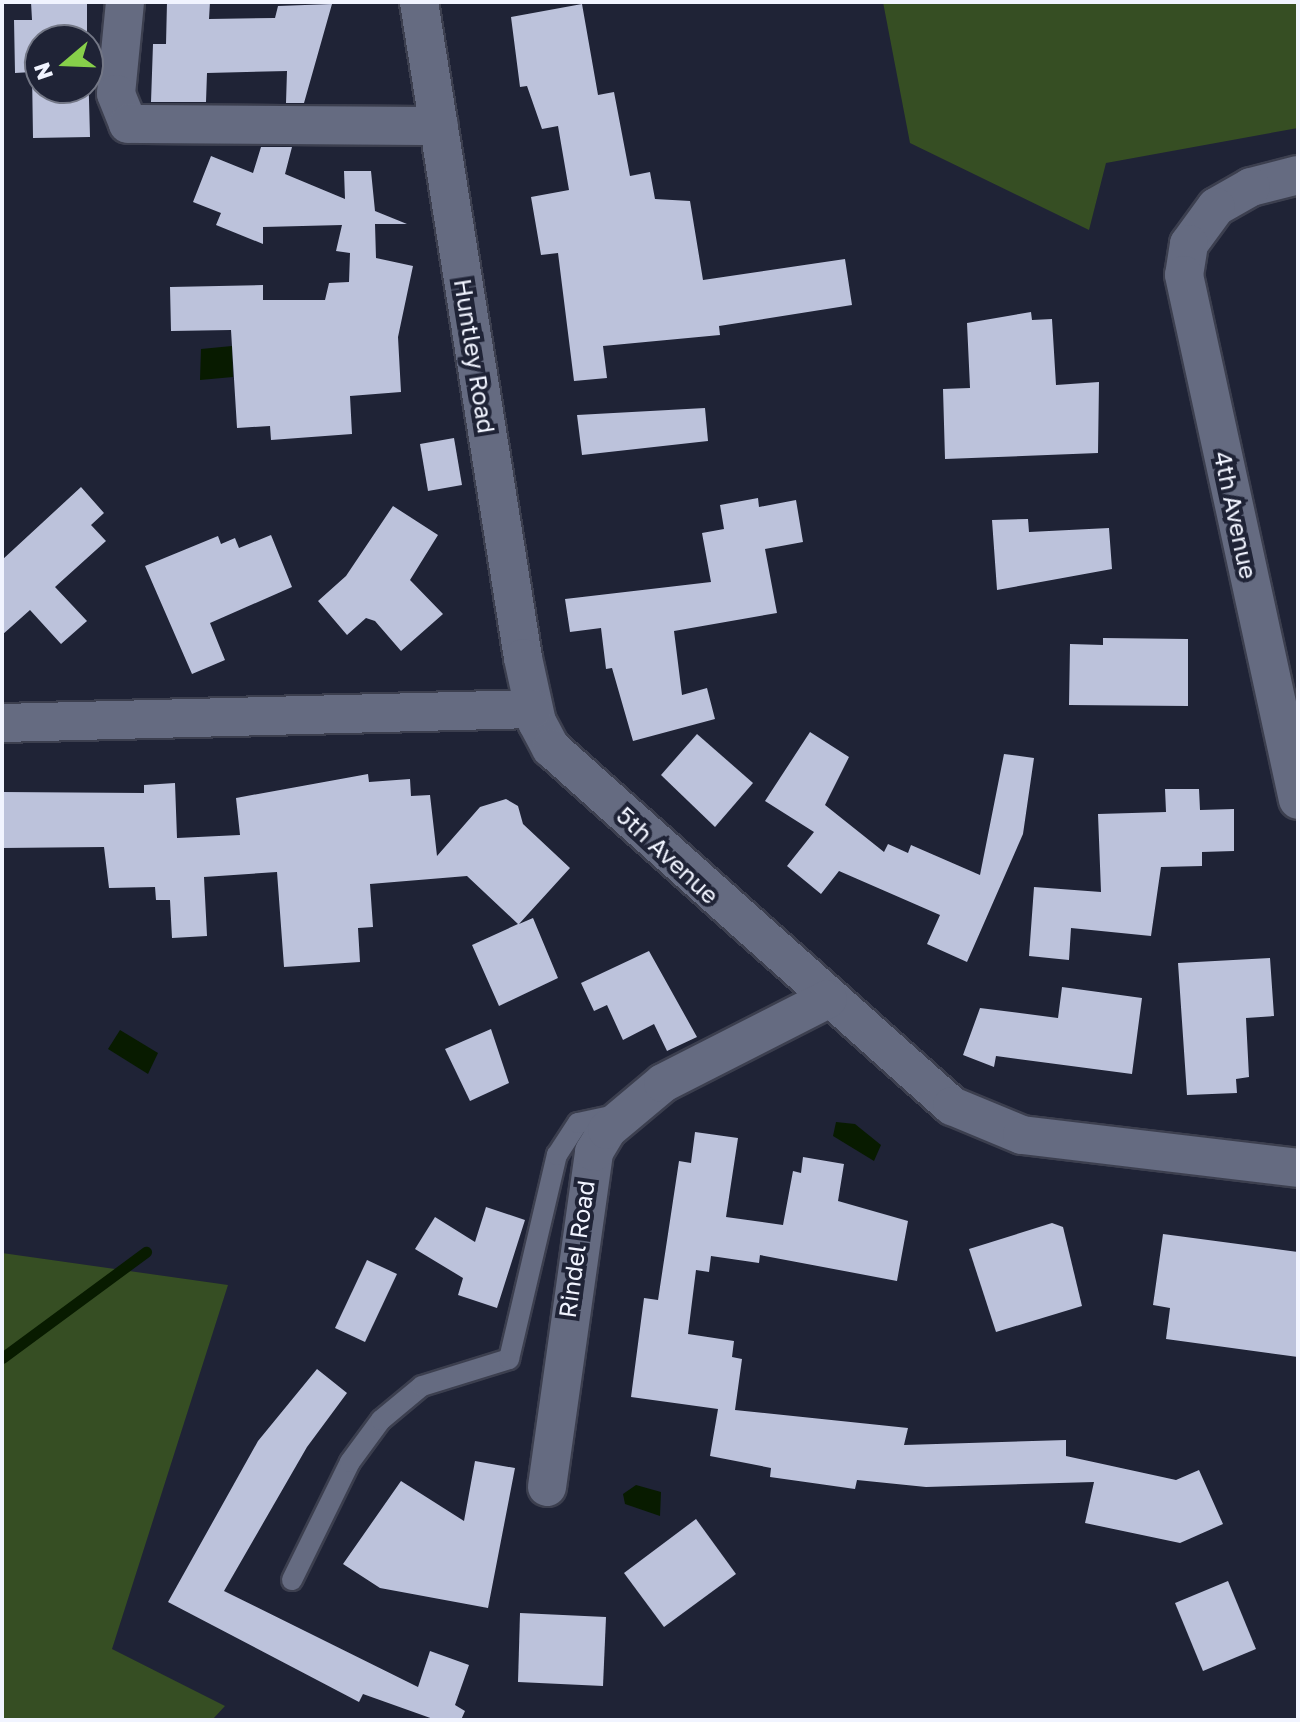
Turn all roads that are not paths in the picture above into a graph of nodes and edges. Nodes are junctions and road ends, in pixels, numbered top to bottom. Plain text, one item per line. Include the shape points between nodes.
1 (125, 2) edge
2 (419, 2) edge
3 (439, 126) junction
4 (1298, 175) edge
5 (533, 709) junction
6 (2, 723) edge
7 (1298, 800) edge
8 (828, 999) junction
9 (624, 1113) junction
10 (1298, 1168) edge
11 (547, 1487) dead end
12 (292, 1580) dead end

1 - 3 street via 116,94 128,124
2 - 3 street, Huntley Road
3 - 5 street, Huntley Road
4 - 7 street, 4th Avenue via 1239,193 1196,232 1184,275
5 - 6 street
5 - 8 street, 5th Avenue via 566,763
8 - 9 street, Rindel Road via 663,1083
8 - 10 street, 5th Avenue via 923,1086 1009,1132
9 - 11 street, Rindel Road via 594,1152 584,1178
9 - 12 lane via 578,1123 557,1155 509,1359 422,1386 381,1420 350,1462

